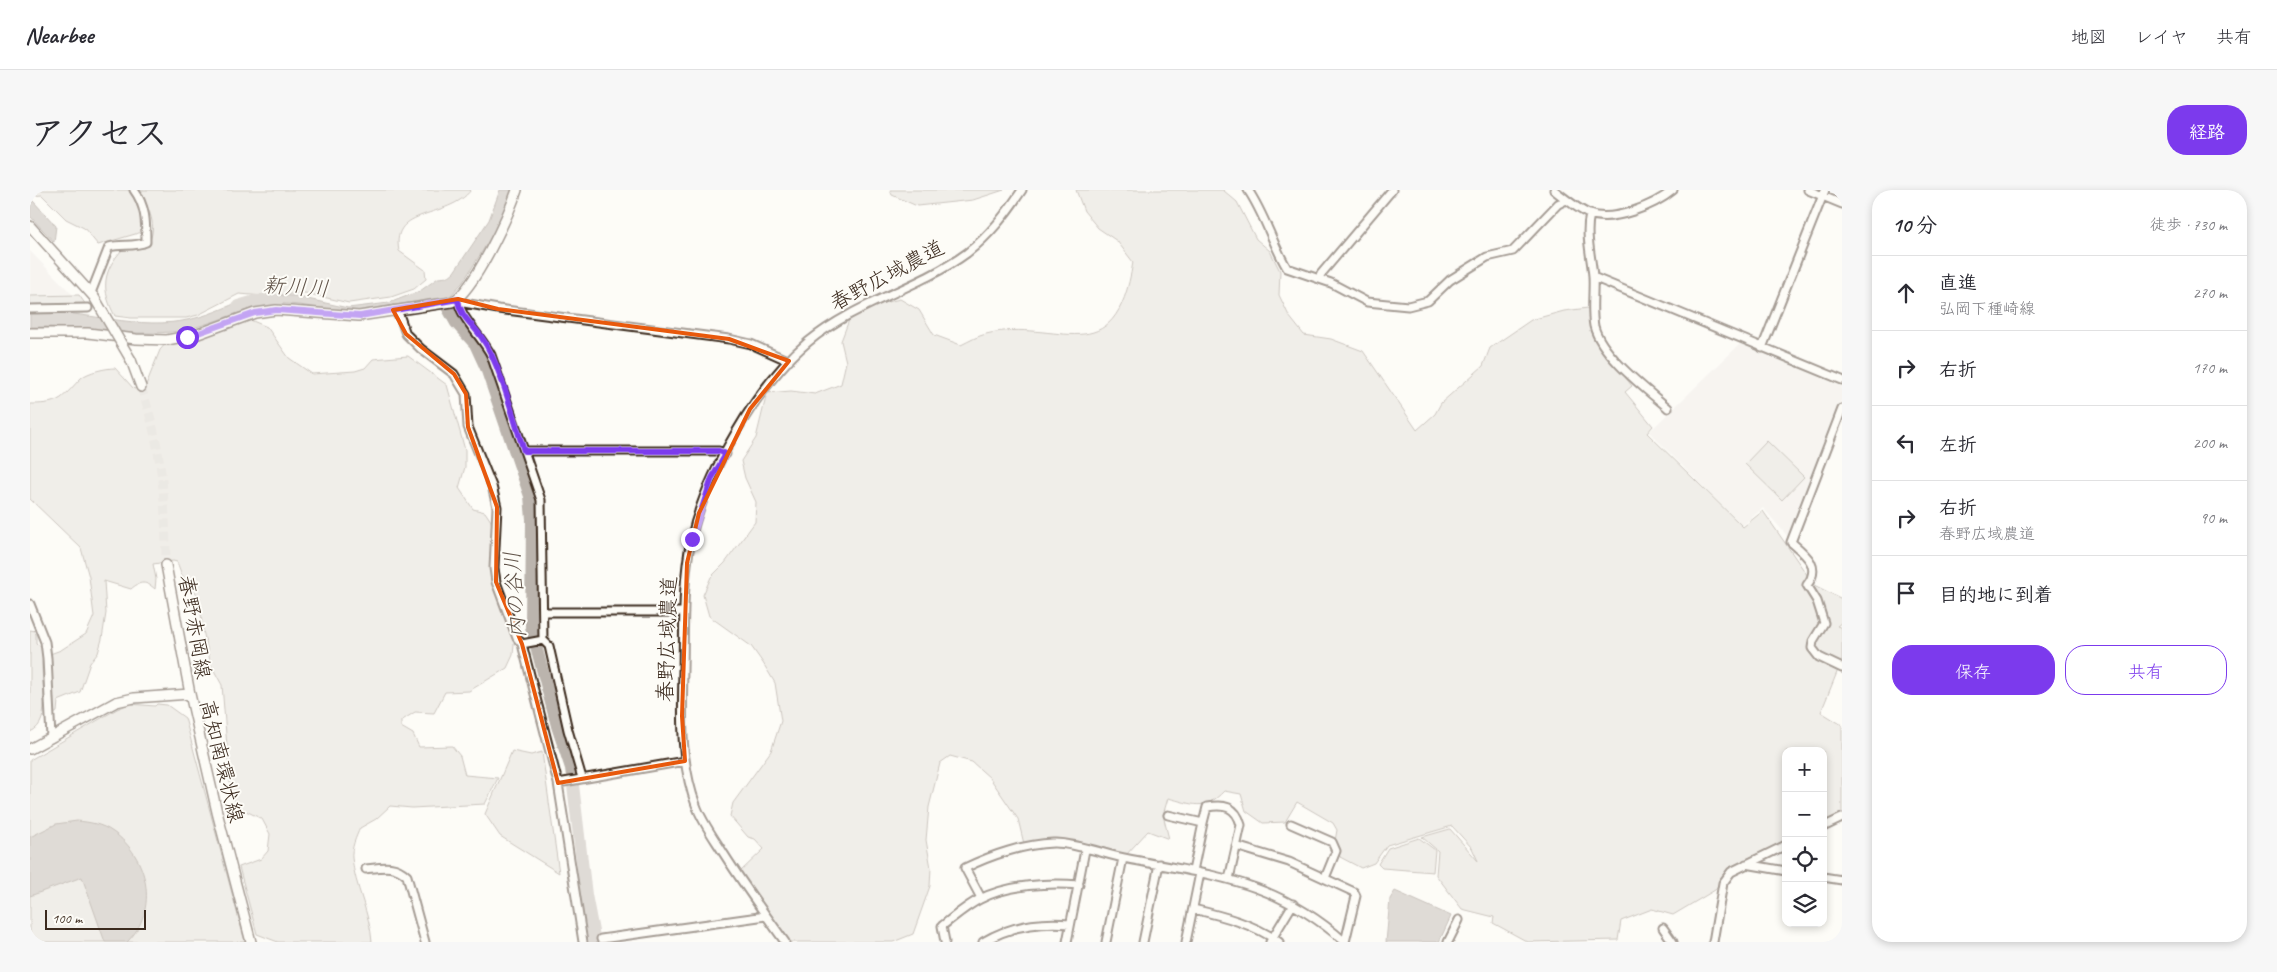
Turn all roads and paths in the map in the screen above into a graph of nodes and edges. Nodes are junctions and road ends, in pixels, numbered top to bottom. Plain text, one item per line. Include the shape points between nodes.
1 (134, 190) edge
2 (517, 190) edge
3 (1022, 190) edge
4 (1248, 190) edge
5 (1392, 190) edge
6 (1554, 190) edge
7 (1674, 190) edge
8 (1808, 190) edge
9 (1824, 193) edge
10 (1566, 200) junction
11 (1842, 204) edge
12 (1590, 214) junction
13 (30, 226) edge
14 (1593, 277) junction
15 (1319, 279) junction
16 (93, 295) junction
17 (455, 300) junction
18 (88, 308) dead end
19 (30, 309) edge
20 (393, 310) junction
21 (30, 333) edge
22 (1762, 348) junction
23 (789, 361) junction
24 (1842, 380) edge
25 (141, 387) tunnel mouth
26 (1668, 408) dead end
27 (1842, 409) edge
28 (524, 451) junction
29 (726, 454) junction
30 (166, 565) tunnel mouth
31 (30, 604) edge
32 (543, 612) junction
33 (684, 612) junction
34 (38, 623) junction
35 (30, 625) edge
36 (541, 640) junction
37 (524, 644) junction
38 (1842, 668) edge
39 (190, 694) junction
40 (51, 738) junction
41 (30, 749) edge
42 (685, 761) junction
43 (581, 778) junction
44 (560, 782) junction
45 (1168, 815) dead end
46 (1842, 818) edge
47 (1203, 823) junction
48 (1291, 824) dead end
49 (1827, 825) edge
50 (1236, 846) junction
51 (1782, 847) edge
52 (1085, 850) junction
53 (1123, 858) junction
54 (1159, 864) junction
55 (1746, 864) junction
56 (366, 869) dead end
57 (1782, 870) edge
58 (1197, 872) junction
59 (1325, 878) junction
60 (1827, 878) edge
61 (1229, 879) junction
62 (1842, 880) edge
63 (1079, 885) junction
64 (981, 898) junction
65 (1293, 904) junction
66 (1193, 909) junction
67 (766, 916) junction
68 (1459, 920) dead end
69 (1070, 924) junction
70 (1663, 928) dead end
71 (601, 939) dead end
72 (1274, 940) edge
73 (251, 942) edge
74 (426, 942) edge
75 (583, 942) edge
76 (785, 942) edge
77 (945, 942) edge
78 (983, 942) edge
79 (1067, 942) edge
80 (1106, 942) edge
81 (1143, 942) edge
82 (1186, 942) edge
83 (1345, 942) edge
84 (1448, 942) edge
85 (1673, 942) edge
86 (1713, 942) edge

1 - 16 street via 142,200 146,242 138,246 110,247
2 - 17 main road via 503,224 471,283
3 - 23 street, 春野広域農道 via 1002,219 966,253 943,268 856,309 808,342
4 - 15 street via 1266,221 1274,247 1286,268
5 - 15 street
6 - 10 street
7 - 12 street via 1624,214
8 - 9 street
9 - 11 street
9 - 22 street
10 - 12 street
10 - 15 street via 1558,204 1513,251 1487,256 1450,280 1428,301 1408,306 1367,302
12 - 14 street via 1587,225
13 - 16 main road
14 - 22 street
14 - 26 street via 1594,326 1601,341 1627,373
16 - 25 main road, bridge via 131,360
17 - 20 main road
17 - 23 street via 498,309 729,339 751,344
17 - 28 street via 491,354
18 - 19 street
20 - 21 main road via 360,316 276,310 255,313 198,334 167,340 88,333
20 - 37 street via 400,317 406,334 454,374 466,394 468,427 497,507 496,582 517,638
22 - 24 street
23 - 29 street, 春野広域農道 via 750,409
27 - 38 street via 1791,542 1808,556 1814,566 1812,579 1807,585 1817,601 1824,623 1812,648 1819,657
28 - 29 street via 719,451
28 - 32 street via 542,512
29 - 33 street, 春野広域農道 via 712,478 692,539
30 - 39 main road, 春野赤岡線
31 - 34 street
32 - 33 street
32 - 36 street
33 - 42 street, 春野広域農道 via 682,716
34 - 35 street
34 - 40 street via 48,658
36 - 37 street
36 - 43 street via 549,646
37 - 44 street
39 - 40 main road, 高知南環状線 via 116,702
39 - 73 main road, 高知南環状線 via 216,812
40 - 41 main road, 高知南環状線
42 - 43 street
42 - 67 street, 春野広域農道 via 696,807
43 - 44 street
44 - 75 street
45 - 47 street
46 - 49 street
47 - 50 street via 1207,807 1232,808 1241,825
47 - 58 street
48 - 59 street via 1332,842 1336,851
50 - 59 street via 1289,862
50 - 61 street
51 - 55 street
52 - 53 street
52 - 63 street
52 - 64 street via 1054,843 990,856 966,868
53 - 54 street
53 - 80 street
54 - 58 street
54 - 81 street
55 - 57 street
55 - 86 street via 1731,872 1723,883
56 - 74 street via 399,868 407,876
58 - 61 street
58 - 66 street
59 - 83 street via 1356,896
60 - 62 street
61 - 65 street via 1258,887
63 - 64 street via 1035,885
63 - 69 street
64 - 77 street via 942,926
65 - 72 street
65 - 83 street via 1320,920
66 - 72 street via 1227,917
66 - 82 street
67 - 71 street
67 - 76 street, 春野広域農道
68 - 84 street
69 - 78 street via 1029,924 1006,930
69 - 79 street
70 - 85 street

